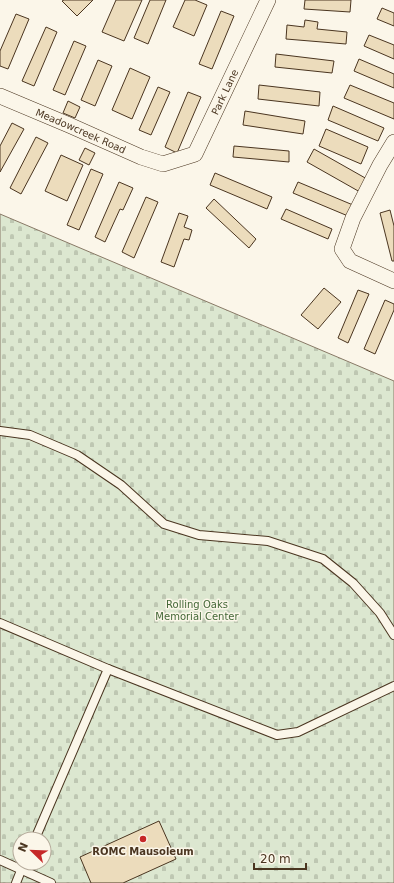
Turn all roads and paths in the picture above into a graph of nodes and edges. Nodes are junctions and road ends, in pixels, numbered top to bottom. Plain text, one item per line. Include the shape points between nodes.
1 (268, 0) edge
2 (0, 96) edge
3 (394, 142) edge
4 (163, 164) joint
5 (394, 281) edge
6 (0, 431) edge
7 (0, 623) edge
8 (394, 635) edge
9 (108, 669) junction
10 (394, 686) edge
11 (38, 831) edge
12 (0, 860) edge
13 (12, 863) edge
14 (21, 871) edge
15 (31, 871) edge
16 (16, 883) edge
17 (51, 883) edge

1 - 4 street, Park Lane via 195,154
2 - 4 street, Meadowcreek Road via 141,157
3 - 5 street via 353,218 342,249 350,261
6 - 8 lane via 30,435 77,455 121,485 164,524 199,535 268,541 322,559 353,583 380,613
7 - 9 lane
9 - 10 lane via 277,735 298,732
9 - 11 lane
12 - 13 lane
14 - 16 lane
15 - 17 lane

